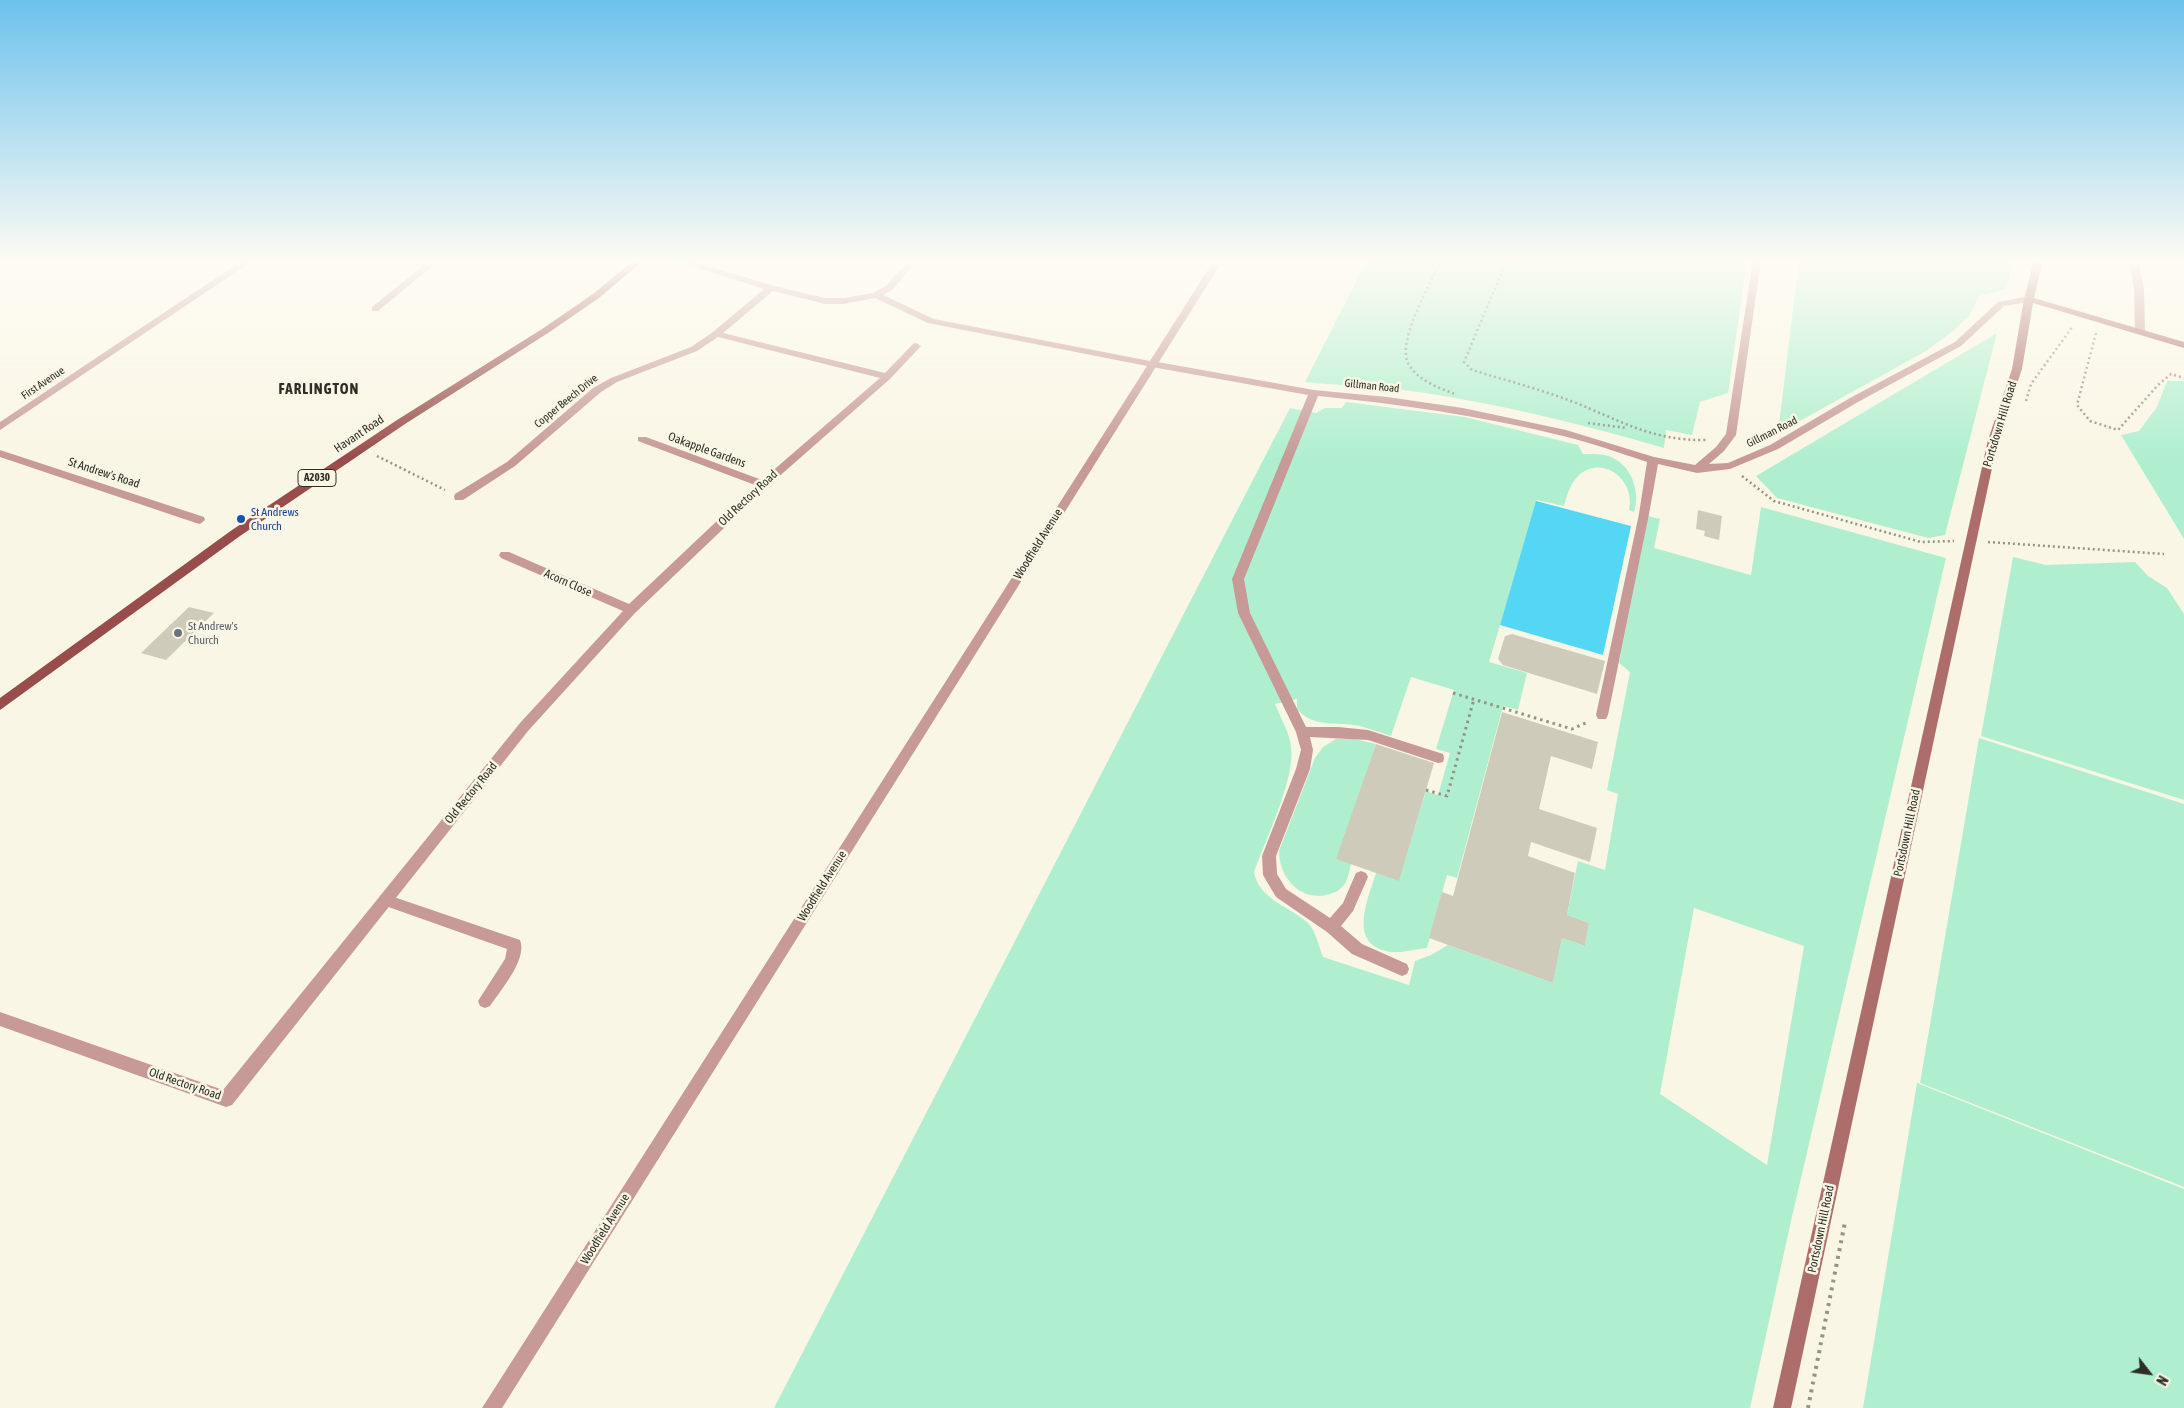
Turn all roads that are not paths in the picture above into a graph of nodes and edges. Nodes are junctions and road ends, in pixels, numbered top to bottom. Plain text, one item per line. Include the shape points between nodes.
1 (152, 326) edge
2 (553, 326) edge
3 (726, 326) edge
4 (955, 326) edge
5 (1177, 326) edge
6 (1747, 326) edge
7 (1978, 326) edge
8 (2025, 326) edge
9 (2122, 326) edge
10 (2140, 326) edge
11 (2140, 331) junction
12 (716, 334) junction
13 (2184, 345) edge
14 (916, 346) dead end
15 (1152, 364) junction
16 (887, 377) junction
17 (1314, 393) junction
18 (0, 427) edge
19 (642, 439) dead end
20 (0, 453) edge
21 (1653, 460) junction
22 (1696, 469) junction
23 (763, 484) junction
24 (459, 497) road end
25 (200, 520) dead end
26 (505, 555) dead end
27 (631, 610) junction
28 (0, 705) edge
29 (1602, 715) road end
30 (1302, 732) junction
31 (1438, 758) dead end
32 (1361, 877) dead end
33 (385, 900) junction
34 (1332, 927) junction
35 (1402, 969) dead end
36 (485, 1000) dead end
37 (0, 1019) edge
38 (491, 1408) edge
39 (1782, 1408) edge

1 - 18 street, First Avenue
2 - 28 main road, Havant Road / A2030 via 401,422 236,533
3 - 12 street, Copper Beech Drive
4 - 15 street, Gillman Road
5 - 15 street, Woodfield Avenue
6 - 22 street via 1731,435 1720,450
7 - 22 street, Gillman Road via 1958,344 1937,357 1774,446 1730,466
8 - 39 main road, Portsdown Hill Road via 2017,369 1993,440
9 - 11 main road
10 - 11 street
11 - 13 main road
12 - 16 street
12 - 24 street, Copper Beech Drive via 694,349 614,380 597,390 511,464
14 - 16 street, Old Rectory Road
15 - 17 street, Gillman Road
15 - 38 street, Woodfield Avenue
16 - 23 street, Old Rectory Road
17 - 21 street, Gillman Road via 1463,411 1566,433
17 - 30 street via 1238,579 1244,613
19 - 23 street, Oakapple Gardens
20 - 25 street, St Andrew's Road
21 - 22 street, Gillman Road
21 - 29 street
23 - 27 street, Old Rectory Road
26 - 27 street, Acorn Close
27 - 33 street, Old Rectory Road via 524,727
30 - 31 street via 1368,735
30 - 34 street via 1307,750 1303,769 1269,856 1270,875 1281,893
32 - 34 street via 1348,907
33 - 36 street via 515,945 512,961
33 - 37 street, Old Rectory Road via 226,1099
34 - 35 street via 1356,949

